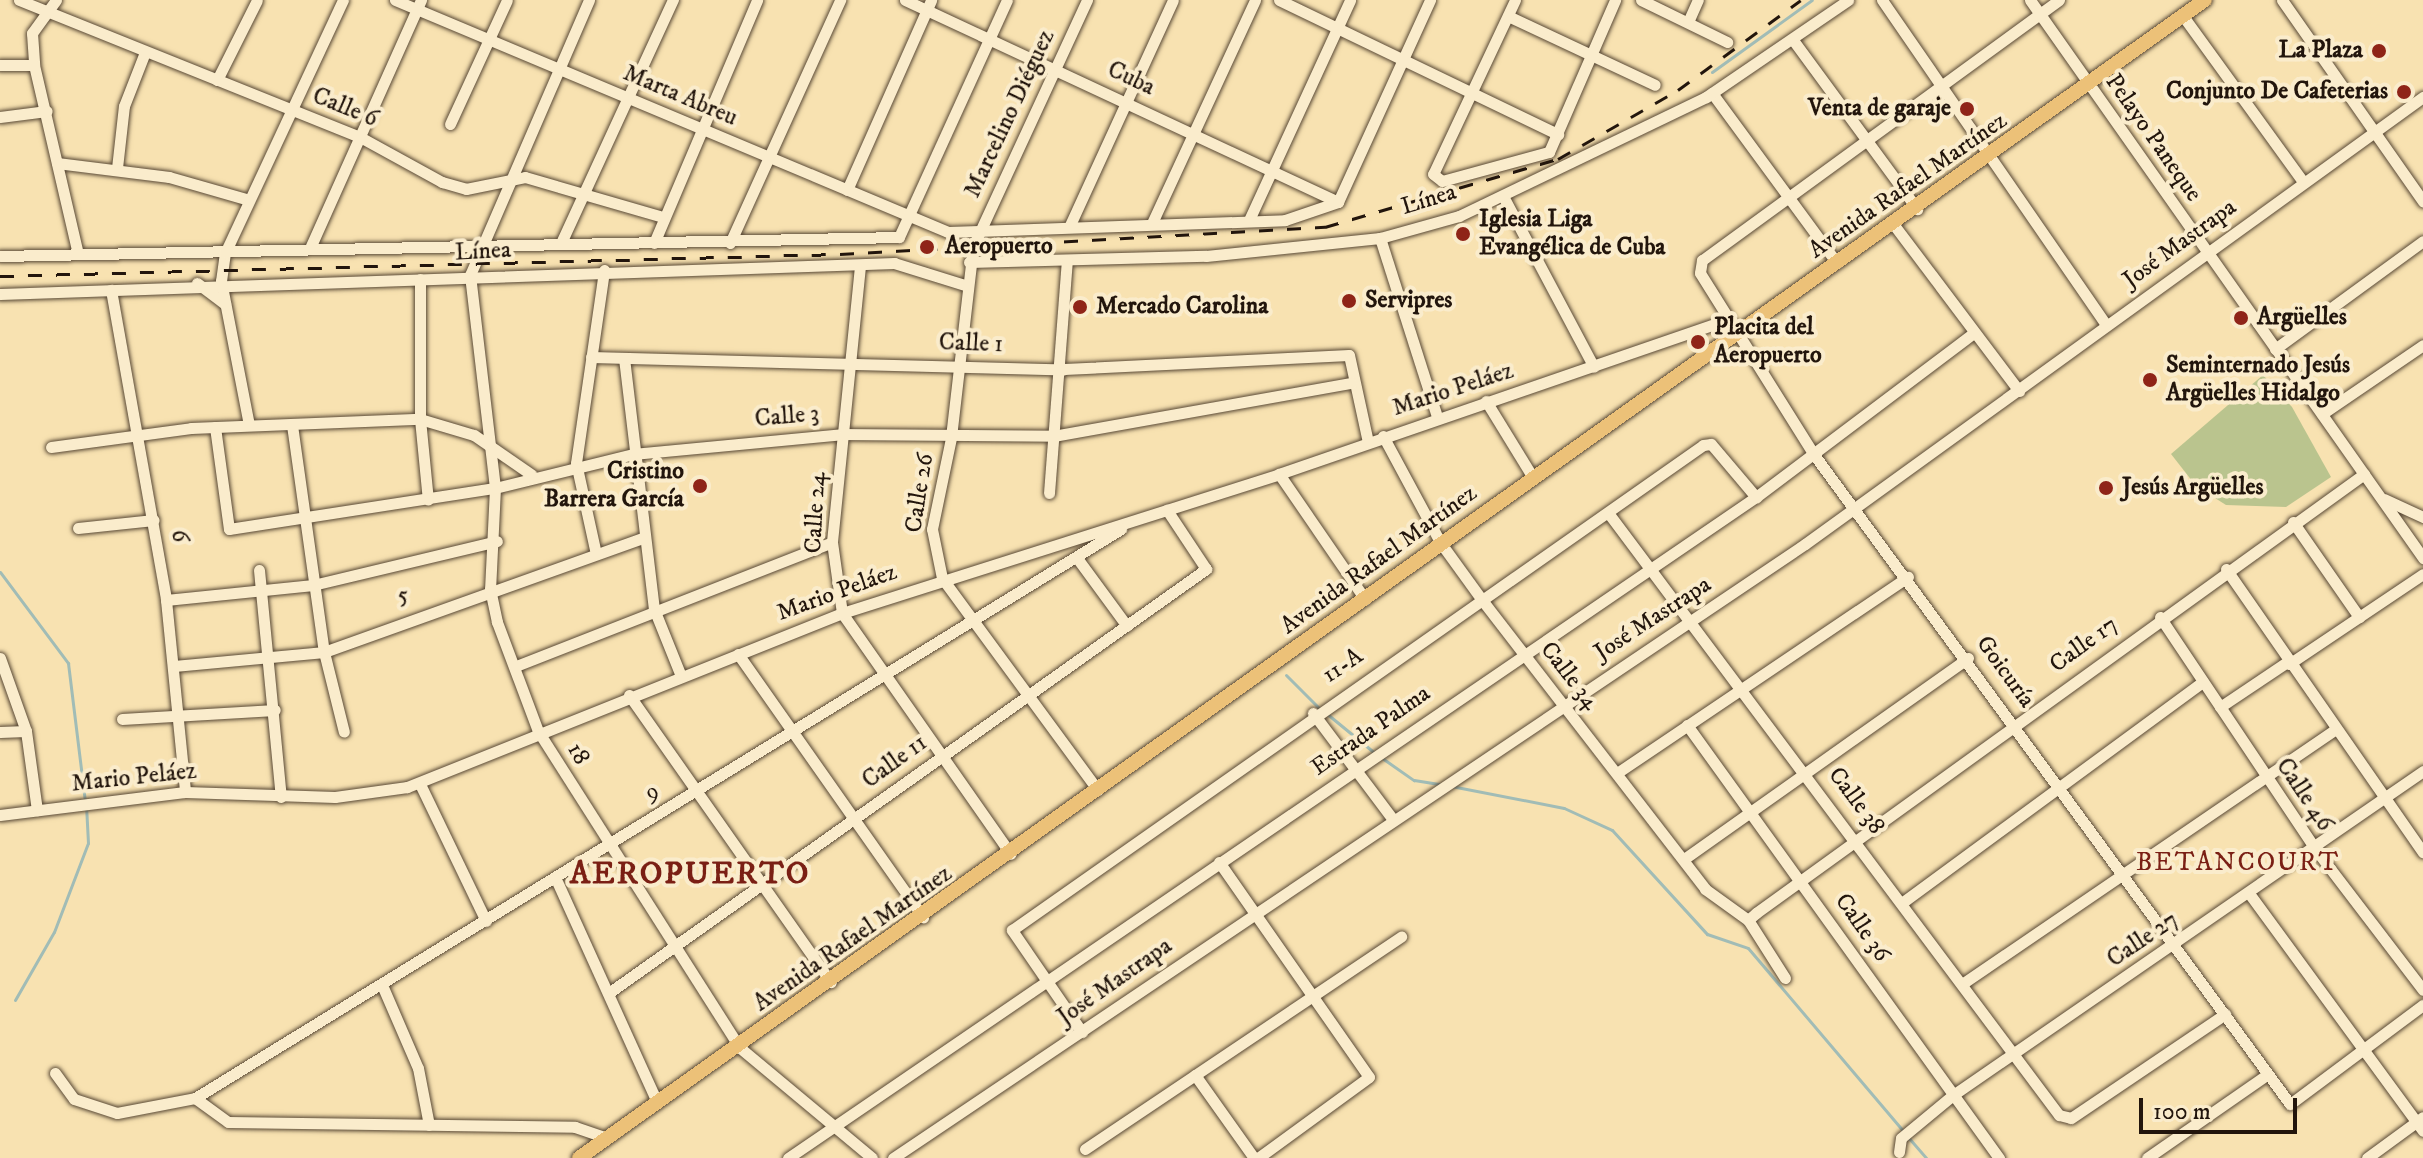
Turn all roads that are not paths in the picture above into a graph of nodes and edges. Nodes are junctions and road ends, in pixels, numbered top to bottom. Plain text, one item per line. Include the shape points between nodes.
1 (19, 0) edge
2 (56, 0) edge
3 (257, 0) edge
4 (343, 0) edge
5 (395, 0) edge
6 (507, 0) edge
7 (589, 0) edge
8 (673, 0) edge
9 (757, 0) edge
10 (840, 0) edge
11 (905, 0) edge
12 (1007, 0) edge
13 (1087, 0) edge
14 (1173, 0) edge
15 (1255, 0) edge
16 (1279, 0) edge
17 (1350, 0) edge
18 (1430, 0) edge
19 (1515, 0) edge
20 (1615, 0) edge
21 (1641, 0) edge
22 (1698, 0) edge
23 (1848, 0) edge
24 (1882, 0) edge
25 (2030, 0) edge
26 (2059, 0) edge
27 (2205, 0) edge
28 (2282, 0) edge
29 (419, 5) edge
30 (929, 5) edge
31 (45, 13) junction
32 (2040, 14) junction
33 (1508, 16) junction
34 (2183, 16) junction
35 (1688, 22) junction
36 (1337, 28) junction
37 (488, 39) junction
38 (990, 39) junction
39 (1793, 40) junction
40 (1727, 42) dead end
41 (145, 52) junction
42 (1592, 56) junction
43 (1403, 59) junction
44 (0, 65) edge
45 (34, 65) junction
46 (557, 68) junction
47 (1055, 68) junction
48 (217, 80) junction
49 (2088, 84) junction
50 (1655, 85) dead end
51 (1941, 86) junction
52 (1712, 93) junction
53 (1472, 94) junction
54 (2423, 97) edge
55 (628, 98) junction
56 (1126, 101) junction
57 (291, 110) junction
58 (47, 111) junction
59 (0, 117) edge
60 (450, 124) dead end
61 (698, 127) junction
62 (1194, 132) junction
63 (2374, 132) junction
64 (1558, 134) junction
65 (360, 137) junction
66 (1868, 140) junction
67 (1991, 156) junction
68 (771, 157) junction
69 (57, 163) junction
70 (117, 168) junction
71 (1272, 170) junction
72 (505, 182) junction
73 (2303, 182) junction
74 (847, 190) junction
75 (583, 197) junction
76 (1788, 197) junction
77 (1504, 198) junction
78 (249, 200) junction
79 (2423, 201) edge
80 (1338, 202) junction
81 (1917, 209) junction
82 (909, 215) junction
83 (659, 216) junction
84 (1249, 220) junction
85 (1152, 223) junction
86 (1070, 225) junction
87 (1894, 225) junction
88 (981, 230) junction
89 (1380, 238) junction
90 (2423, 241) edge
91 (561, 243) junction
92 (654, 243) junction
93 (730, 243) junction
94 (478, 246) junction
95 (973, 247) joint
96 (310, 248) junction
97 (225, 253) junction
98 (2207, 253) junction
99 (78, 254) junction
100 (0, 256) edge
101 (1067, 261) junction
102 (969, 262) junction
103 (1837, 263) junction
104 (860, 266) junction
105 (604, 270) junction
106 (470, 275) junction
107 (420, 279) junction
108 (221, 281) junction
109 (197, 283) junction
110 (965, 285) junction
111 (111, 290) junction
112 (0, 294) edge
113 (225, 304) junction
114 (1726, 320) junction
115 (2106, 325) junction
116 (1974, 333) junction
117 (1734, 336) junction
118 (2423, 345) edge
119 (2275, 349) junction
120 (591, 357) junction
121 (624, 358) junction
122 (853, 364) junction
123 (958, 364) junction
124 (1594, 367) junction
125 (1064, 369) junction
126 (1351, 383) junction
127 (2019, 391) junction
128 (1486, 401) junction
129 (2322, 414) junction
130 (1437, 417) junction
131 (420, 419) junction
132 (249, 425) junction
133 (292, 425) junction
134 (215, 427) junction
135 (844, 434) junction
136 (137, 435) junction
137 (1053, 436) junction
138 (1383, 436) junction
139 (951, 438) junction
140 (1368, 442) junction
141 (489, 444) junction
142 (51, 447) dead end
143 (633, 454) junction
144 (1815, 456) junction
145 (576, 463) junction
146 (1279, 474) junction
147 (2364, 474) junction
148 (532, 475) junction
149 (1532, 476) junction
150 (495, 488) junction
151 (1049, 493) dead end
152 (1756, 497) junction
153 (2381, 498) junction
154 (428, 500) junction
155 (1855, 509) junction
156 (1167, 510) junction
157 (1609, 514) junction
158 (305, 517) junction
159 (2423, 517) edge
160 (154, 520) junction
161 (2293, 522) junction
162 (1132, 523) junction
163 (78, 528) dead end
164 (643, 538) junction
165 (497, 541) junction
166 (832, 542) junction
167 (1440, 542) junction
168 (596, 554) junction
169 (1077, 558) junction
170 (2423, 558) edge
171 (2226, 569) junction
172 (259, 570) dead end
173 (1650, 570) junction
174 (2423, 574) edge
175 (1908, 577) junction
176 (942, 578) junction
177 (313, 585) junction
178 (490, 589) junction
179 (263, 591) junction
180 (1365, 599) junction
181 (166, 600) junction
182 (1482, 600) junction
183 (654, 609) junction
184 (842, 613) junction
185 (2160, 617) junction
186 (2359, 617) junction
187 (1688, 623) junction
188 (976, 624) junction
189 (1127, 626) junction
190 (324, 652) junction
191 (1522, 652) junction
192 (738, 654) junction
193 (0, 658) edge
194 (271, 658) junction
195 (1968, 658) junction
196 (2288, 663) junction
197 (174, 666) junction
198 (516, 666) junction
199 (681, 676) junction
200 (883, 679) junction
201 (2203, 682) junction
202 (1740, 689) junction
203 (629, 695) junction
204 (1029, 698) junction
205 (1563, 705) junction
206 (2220, 707) junction
207 (275, 710) junction
208 (1313, 713) junction
209 (177, 715) junction
210 (122, 719) dead end
211 (2015, 723) junction
212 (1687, 725) junction
213 (26, 731) junction
214 (538, 731) junction
215 (2333, 731) junction
216 (0, 732) edge
217 (344, 732) dead end
218 (790, 735) junction
219 (941, 755) junction
220 (1354, 770) junction
221 (1804, 770) junction
222 (2423, 771) edge
223 (1617, 773) junction
224 (2265, 776) junction
225 (420, 784) junction
226 (2061, 787) junction
227 (698, 790) junction
228 (1098, 790) junction
229 (185, 792) junction
230 (281, 797) junction
231 (2383, 803) junction
232 (37, 810) junction
233 (1750, 810) junction
234 (0, 815) edge
235 (1391, 817) junction
236 (853, 820) junction
237 (1856, 837) junction
238 (608, 845) junction
239 (2316, 850) junction
240 (2423, 852) edge
241 (1011, 854) junction
242 (1684, 859) junction
243 (1219, 862) junction
244 (2125, 876) junction
245 (555, 877) junction
246 (1800, 878) junction
247 (762, 885) junction
248 (2251, 896) junction
249 (1903, 902) junction
250 (1254, 912) junction
251 (1752, 916) junction
252 (923, 917) junction
253 (486, 921) junction
254 (1401, 937) dead end
255 (2175, 945) junction
256 (677, 947) junction
257 (1785, 978) dead end
258 (831, 982) junction
259 (1047, 982) junction
260 (1962, 984) junction
261 (382, 985) junction
262 (2423, 990) edge
263 (610, 992) junction
264 (1312, 996) junction
265 (2423, 1005) edge
266 (2225, 1014) junction
267 (1082, 1032) junction
268 (739, 1047) junction
269 (2364, 1051) junction
270 (2014, 1053) junction
271 (55, 1073) dead end
272 (2268, 1074) junction
273 (1195, 1075) junction
274 (1953, 1095) junction
275 (195, 1098) junction
276 (657, 1102) junction
277 (2421, 1124) edge
278 (429, 1125) junction
279 (830, 1130) junction
280 (607, 1138) junction
281 (1085, 1149) dead end
282 (1899, 1152) dead end
283 (579, 1158) edge
284 (788, 1158) edge
285 (872, 1158) edge
286 (893, 1158) edge
287 (1256, 1158) edge
288 (1999, 1158) edge
289 (2147, 1158) edge
290 (2367, 1158) edge

1 - 31 street, Calle 6
2 - 31 street
3 - 48 street
4 - 57 street
5 - 29 street, Marta Abreu
6 - 37 street
7 - 46 street
8 - 55 street
9 - 61 street
10 - 68 street
11 - 30 street, Cuba
12 - 38 street
13 - 47 street, Marcelino Diéguez
14 - 56 street
15 - 62 street
16 - 36 street
17 - 36 street
18 - 43 street
19 - 33 street
20 - 42 street
21 - 35 street
22 - 35 street
23 - 39 street, Línea
24 - 51 street
25 - 32 street, Pelayo Paneque
26 - 32 street
27 - 34 main road, Avenida Rafael Martínez
28 - 63 street
29 - 37 street, Marta Abreu
29 - 65 street
30 - 38 street, Cuba
30 - 74 street
31 - 41 street, Calle 6
31 - 45 street via 32,33
32 - 49 street, Pelayo Paneque
32 - 51 street
33 - 42 street
33 - 53 street
34 - 49 main road, Avenida Rafael Martínez
34 - 73 street
35 - 40 street
36 - 43 street
36 - 71 street
37 - 46 street, Marta Abreu
37 - 60 street
38 - 47 street, Cuba
38 - 82 street
39 - 52 street, Línea
39 - 66 street
41 - 48 street, Calle 6
41 - 70 street via 124,106
42 - 50 street
42 - 64 street
43 - 53 street
43 - 80 street
44 - 45 street
45 - 58 street
46 - 55 street, Marta Abreu
46 - 72 street
47 - 56 street, Cuba
47 - 88 street, Marcelino Diéguez
48 - 57 street, Calle 6
49 - 67 main road, Avenida Rafael Martínez
49 - 98 street, Pelayo Paneque
51 - 66 street
51 - 67 street
52 - 76 street
52 - 77 street, Línea
53 - 64 street
53 - 64 street, Línea via 1433,174 1449,182 1527,163 1549,152
54 - 63 street, José Mastrapa
55 - 61 street, Marta Abreu
55 - 75 street
56 - 62 street, Cuba
56 - 86 street
57 - 65 street, Calle 6
57 - 78 street
58 - 59 street
58 - 69 street
61 - 68 street, Marta Abreu
61 - 83 street
62 - 71 street, Cuba
62 - 85 street
63 - 73 street, José Mastrapa
63 - 79 street
65 - 72 street, Calle 6 via 442,182 466,189
65 - 96 street
66 - 76 street
66 - 81 street
67 - 81 main road, Avenida Rafael Martínez
67 - 115 street
68 - 74 street, Marta Abreu
68 - 93 street
69 - 70 street
69 - 99 street
70 - 78 street
71 - 80 street, Cuba
71 - 84 street
72 - 75 street, Calle 6 via 525,177
72 - 94 street
73 - 98 street, José Mastrapa
74 - 82 street, Marta Abreu
75 - 83 street, Calle 6
75 - 91 street
76 - 103 street
76 - 114 street, Goicuría via 1702,260 1700,273
77 - 89 street, Línea
77 - 124 street
78 - 97 street
80 - 84 street via 1285,220
81 - 87 main road, Avenida Rafael Martínez
82 - 88 street, Marta Abreu via 948,232
82 - 93 street, Línea via 899,237
83 - 92 street
84 - 85 street
85 - 86 street
86 - 88 street
87 - 103 main road, Avenida Rafael Martínez
87 - 116 street
88 - 95 street, Marcelino Diéguez
89 - 101 street, Línea
89 - 130 street
90 - 119 street
91 - 92 street, Línea
91 - 94 street, Línea
92 - 93 street, Línea
94 - 96 street, Línea
94 - 106 street
95 - 102 street, Calle 26
96 - 97 street, Línea
97 - 99 street, Línea
97 - 108 street
98 - 115 street, José Mastrapa
98 - 119 street, Pelayo Paneque
99 - 100 street, Línea
101 - 102 street, Línea
101 - 125 street
102 - 110 street, Calle 26
103 - 117 main road, Avenida Rafael Martínez
104 - 105 street, Línea
104 - 110 street, Línea via 894,263
104 - 122 street, Calle 24
105 - 106 street, Línea
105 - 120 street
106 - 107 street, Línea
106 - 141 street, 18
107 - 108 street, Línea
107 - 131 street
108 - 109 street, Línea
108 - 113 street
109 - 111 street, Línea
109 - 113 street
110 - 123 street, Calle 26
111 - 112 street, Línea
111 - 136 street, 6
113 - 132 street
114 - 117 street, Goicuría
114 - 124 street, Mario Peláez
115 - 127 street, José Mastrapa
116 - 127 street
116 - 144 street, Estrada Palma
117 - 144 street, Goicuría
117 - 149 main road, Avenida Rafael Martínez
118 - 129 street
119 - 129 street, Pelayo Paneque
120 - 121 street, Calle 1
120 - 145 street
121 - 122 street, Calle 1
121 - 143 street
122 - 123 street, Calle 1
122 - 135 street, Calle 24
123 - 125 street, Calle 1
123 - 139 street, Calle 26
124 - 128 street, Mario Peláez
125 - 126 street, Calle 1 via 1349,355
125 - 137 street
126 - 137 street, Calle 3
126 - 140 street
127 - 155 street, José Mastrapa
128 - 130 street, Mario Peláez
128 - 149 street
129 - 147 street, Pelayo Paneque
130 - 138 street, Mario Peláez
131 - 133 street
131 - 141 street
131 - 154 street
132 - 133 street
132 - 134 street
133 - 158 street
134 - 136 street
134 - 158 street, Calle 3 via 229,529
135 - 139 street, Calle 3
135 - 143 street, Calle 3
135 - 166 street, Calle 24
136 - 142 street
136 - 160 street, 6
137 - 139 street, Calle 3
137 - 151 street
138 - 140 street, Mario Peláez
138 - 167 street, Calle 34
139 - 176 street, Calle 26 via 932,529
140 - 146 street, Mario Peláez
141 - 148 street
141 - 150 street, 18
143 - 145 street, Calle 3
143 - 164 street
144 - 152 street, Estrada Palma
144 - 155 street, Goicuría
145 - 148 street, Calle 3
145 - 168 street
146 - 156 street, Mario Peláez
146 - 180 street
147 - 153 street, Pelayo Paneque
147 - 161 street, Calle 17
148 - 150 street, Calle 3
149 - 167 main road, Avenida Rafael Martínez
150 - 154 street, Calle 3
150 - 165 street, 18
152 - 157 street, 11-A via 1711,444
152 - 173 street, Estrada Palma
153 - 159 street
153 - 170 street, Pelayo Paneque
154 - 158 street, Calle 3
155 - 175 street, Goicuría
155 - 187 street, José Mastrapa
156 - 162 street, Mario Peláez
156 - 189 street, Calle 11 via 1206,569
157 - 173 street, Calle 38
157 - 182 street, 11-A
158 - 177 street
160 - 163 street
160 - 181 street, 6
161 - 171 street, Calle 17
161 - 186 street
162 - 169 street, 9
162 - 176 street, Mario Peláez
164 - 168 street, 5
164 - 183 street
165 - 177 street
165 - 178 street, 18
166 - 183 street
166 - 184 street, Calle 24
167 - 180 main road, Avenida Rafael Martínez
167 - 182 street, Calle 34
168 - 178 street, 5
169 - 188 street, 9
169 - 189 street
171 - 185 street, Calle 17
171 - 196 street
172 - 179 street
173 - 187 street, Calle 38
173 - 191 street, Estrada Palma
174 - 186 street
175 - 195 street, Goicuría
175 - 202 street
176 - 184 street, Mario Peláez
176 - 188 street, Calle 26
177 - 179 street
177 - 190 street
178 - 190 street, 5
178 - 198 street, 18
179 - 181 street
179 - 194 street
180 - 228 main road, Avenida Rafael Martínez
181 - 197 street, 6
182 - 191 street, Calle 34
182 - 208 street, 11-A
183 - 198 street
183 - 199 street
184 - 192 street, Mario Peláez
184 - 200 street, Calle 24
185 - 201 street, Calle 46
185 - 211 street, Calle 17
186 - 196 street
187 - 202 street, Calle 38
187 - 205 street, José Mastrapa
188 - 200 street, 9
188 - 204 street, Calle 26
189 - 204 street, Calle 11
190 - 194 street, 5
190 - 217 street
191 - 205 street, Calle 34
191 - 220 street, Estrada Palma
192 - 199 street, Mario Peláez
192 - 218 street
193 - 213 street
194 - 197 street, 5
194 - 207 street
195 - 211 street, Goicuría
195 - 221 street
196 - 206 street
196 - 215 street
197 - 209 street, 6
198 - 214 street, 18
199 - 203 street, Mario Peláez
200 - 218 street, 9
200 - 219 street, Calle 24
201 - 206 street, Calle 46
201 - 226 street
202 - 212 street
202 - 221 street, Calle 38
203 - 214 street, Mario Peláez
203 - 227 street
204 - 219 street, Calle 11
204 - 228 street, Calle 26
205 - 223 street, Calle 34
205 - 235 street, José Mastrapa
206 - 224 street, Calle 46
207 - 209 street
207 - 230 street
208 - 220 street
208 - 259 street, 11-A via 1012,930
209 - 210 street
209 - 229 street, 6
211 - 226 street, Goicuría
211 - 237 street, Calle 17
212 - 223 street
212 - 233 street, Calle 36
213 - 216 street
213 - 232 street
214 - 225 street, Mario Peláez
214 - 238 street, 18
215 - 224 street
215 - 231 street
218 - 227 street, 9
218 - 236 street
219 - 236 street, Calle 11
219 - 241 street, Calle 24
220 - 235 street
220 - 243 street, Estrada Palma
221 - 233 street
221 - 237 street, Calle 38
222 - 231 street, Calle 27
223 - 242 street, Calle 34
224 - 239 street, Calle 46
224 - 244 street
225 - 230 street, Mario Peláez
225 - 253 street
226 - 244 street, Goicuría
226 - 249 street
227 - 238 street, 9
227 - 247 street
228 - 241 main road, Avenida Rafael Martínez
229 - 230 street, Mario Peláez
229 - 232 street, Mario Peláez
231 - 239 street, Calle 27
231 - 240 street
232 - 234 street, Mario Peláez
233 - 242 street
233 - 246 street, Calle 36
235 - 250 street, José Mastrapa
236 - 247 street, Calle 11
236 - 252 street
237 - 246 street, Calle 17
237 - 249 street, Calle 38
238 - 245 street, 9
238 - 256 street, 18
239 - 248 street, Calle 27
239 - 262 street, Calle 46
241 - 252 main road, Avenida Rafael Martínez
242 - 251 street, Calle 34 via 1705,889
243 - 250 street
243 - 259 street, Estrada Palma
244 - 255 street, Goicuría
244 - 260 street
245 - 253 street, 9
245 - 263 street
246 - 251 street, Calle 17
246 - 274 street, Calle 36
247 - 256 street, Calle 11
247 - 258 street
248 - 255 street, Calle 27
248 - 269 street
249 - 260 street, Calle 38
250 - 264 street
250 - 267 street, José Mastrapa
251 - 257 street, Calle 34
252 - 258 main road, Avenida Rafael Martínez
253 - 261 street, 9
254 - 264 street
255 - 266 street, Goicuría
255 - 270 street, Calle 27
256 - 263 street, Calle 11
256 - 268 street, 18
258 - 268 main road, Avenida Rafael Martínez
259 - 267 street
259 - 279 street, Estrada Palma
260 - 270 street, Calle 38
261 - 275 street, 9
261 - 278 street via 418,1068
263 - 276 street
264 - 273 street
264 - 287 street via 1369,1077
265 - 269 street
266 - 270 street, Calle 38 via 2063,1118
266 - 272 street, Goicuría
267 - 286 street, José Mastrapa
268 - 276 main road, Avenida Rafael Martínez
268 - 279 street, 18
269 - 272 street, Goicuría via 2290,1104
269 - 277 street
270 - 274 street, Calle 27
271 - 275 street via 74,1099 117,1113
272 - 289 street
273 - 281 street
273 - 287 street
274 - 282 street, Calle 27 via 1901,1138
274 - 288 street, Calle 36
275 - 278 street via 228,1122
276 - 280 main road, Avenida Rafael Martínez
277 - 290 street
278 - 280 street via 575,1127
279 - 284 street, Estrada Palma
279 - 285 street, 18
280 - 283 main road, Avenida Rafael Martínez

